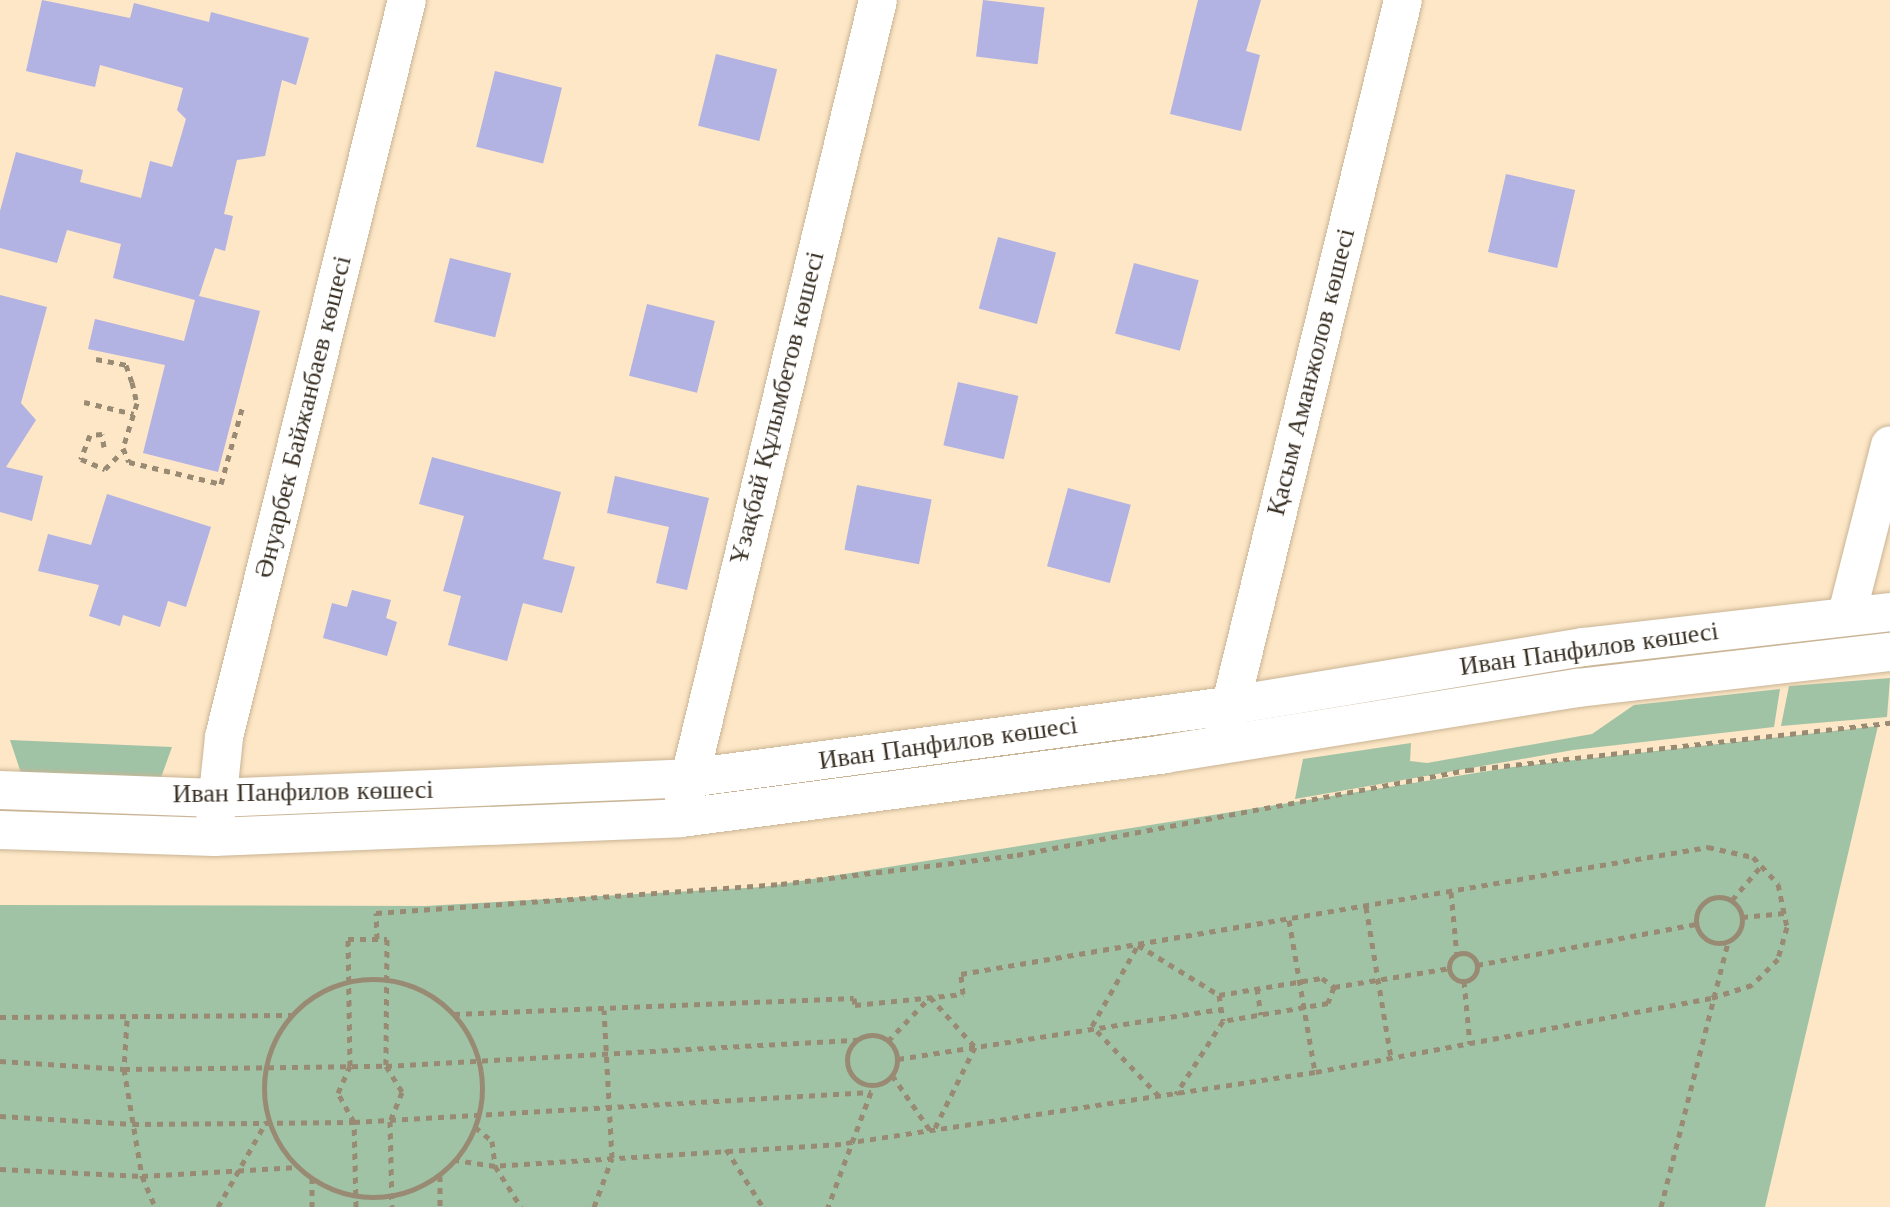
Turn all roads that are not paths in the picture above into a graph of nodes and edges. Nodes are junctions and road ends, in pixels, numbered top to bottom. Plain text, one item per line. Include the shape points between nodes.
1 (407, 0) edge
2 (878, 0) edge
3 (1403, 0) edge
4 (1890, 445) edge
5 (1890, 612) edge
6 (1847, 614) junction
7 (1890, 652) edge
8 (1227, 706) junction
9 (1224, 745) junction
10 (689, 778) junction
11 (0, 790) edge
12 (216, 798) junction
13 (681, 818) junction
14 (0, 830) edge
15 (214, 837) junction

1 - 12 street, Әнуарбек Байжанбаев көшесі via 224,737
2 - 10 street, Ұзақбай Құлымбетов көшесі
3 - 8 street, Қасым Аманжолов көшесі
4 - 6 street
5 - 6 street, Иван Панфилов көшесі
6 - 8 street, Иван Панфилов көшесі via 1584,647
7 - 9 street, Иван Панфилов көшесі via 1578,688
8 - 9 street, Қасым Аманжолов көшесі
8 - 10 street, Иван Панфилов көшесі
9 - 13 street, Иван Панфилов көшесі
10 - 12 street, Иван Панфилов көшесі
10 - 13 street, Ұзақбай Құлымбетов көшесі
11 - 12 street, Иван Панфилов көшесі
12 - 15 street, Әнуарбек Байжанбаев көшесі
13 - 15 street, Иван Панфилов көшесі
14 - 15 street, Иван Панфилов көшесі

